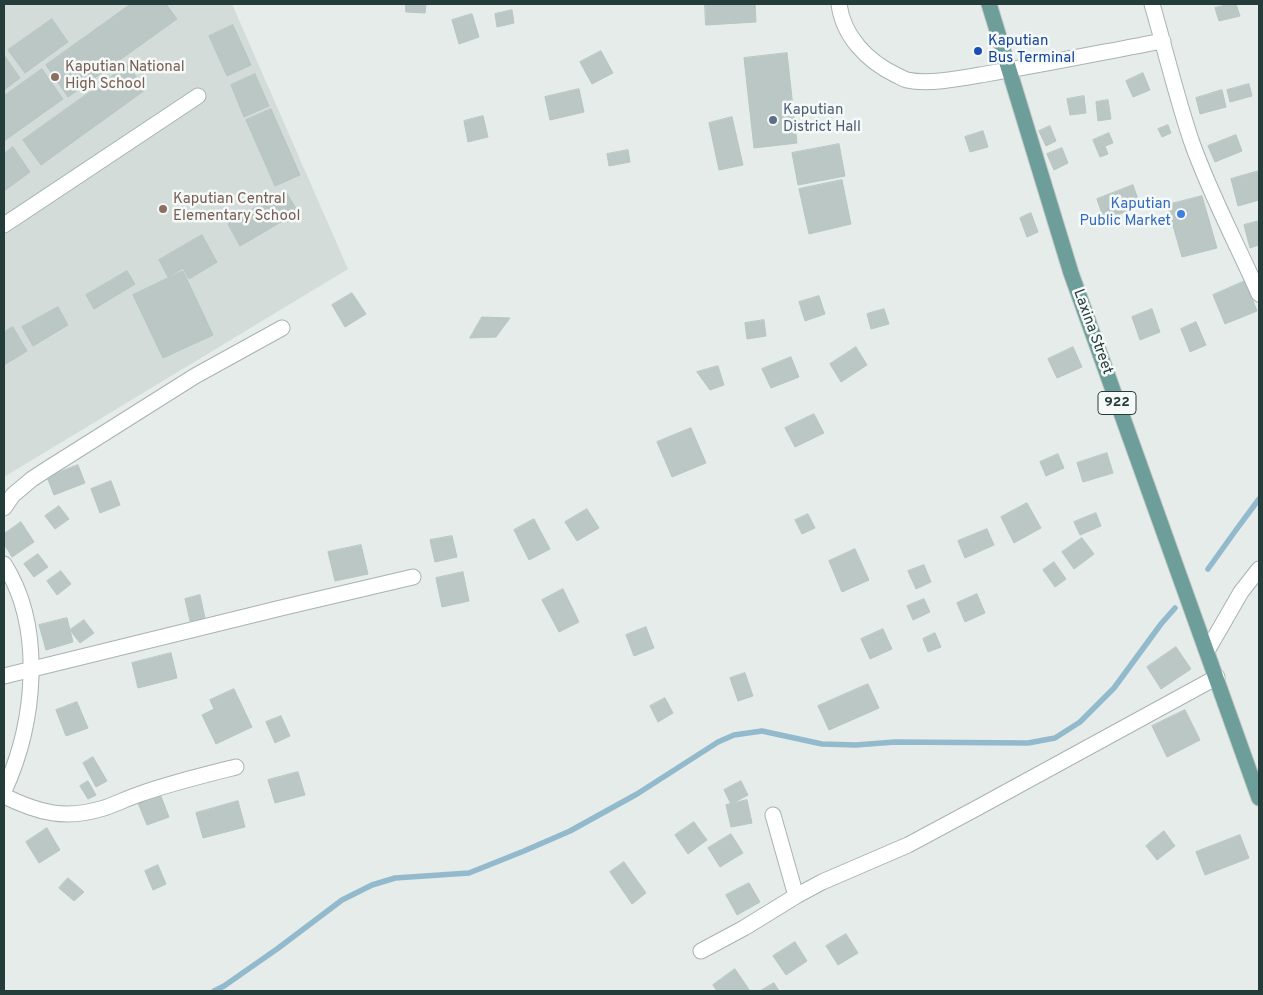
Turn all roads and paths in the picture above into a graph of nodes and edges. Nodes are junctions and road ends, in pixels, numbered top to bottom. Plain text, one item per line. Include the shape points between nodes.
1 (839, 4) edge
2 (989, 4) edge
3 (1152, 4) edge
4 (1163, 41) junction
5 (1008, 70) junction
6 (198, 96) dead end
7 (4, 225) edge
8 (1259, 294) edge
9 (282, 328) dead end
10 (4, 508) edge
11 (4, 564) edge
12 (1259, 569) edge
13 (412, 577) dead end
14 (1207, 651) junction
15 (31, 670) junction
16 (4, 676) edge
17 (1217, 677) junction
18 (236, 767) dead end
19 (4, 791) edge
20 (4, 796) edge
21 (1259, 798) edge
22 (773, 815) dead end
23 (796, 896) junction
24 (701, 951) dead end

1 - 5 street via 849,34 863,53 883,69 906,80 931,82
2 - 5 main road, Laxina Street / 922
3 - 4 street
4 - 5 street
4 - 8 street via 1192,142
5 - 14 main road, Laxina Street / 922 via 1071,273
6 - 7 street
9 - 10 street via 195,376 32,479 13,495
11 - 15 street via 24,610
12 - 14 street via 1241,592
13 - 15 street
14 - 17 main road, Laxina Street / 922
15 - 16 street
15 - 19 street via 19,753
17 - 21 main road, Laxina Street / 922
17 - 23 street via 908,845
18 - 20 street via 78,815 48,814
22 - 23 street
23 - 24 street

